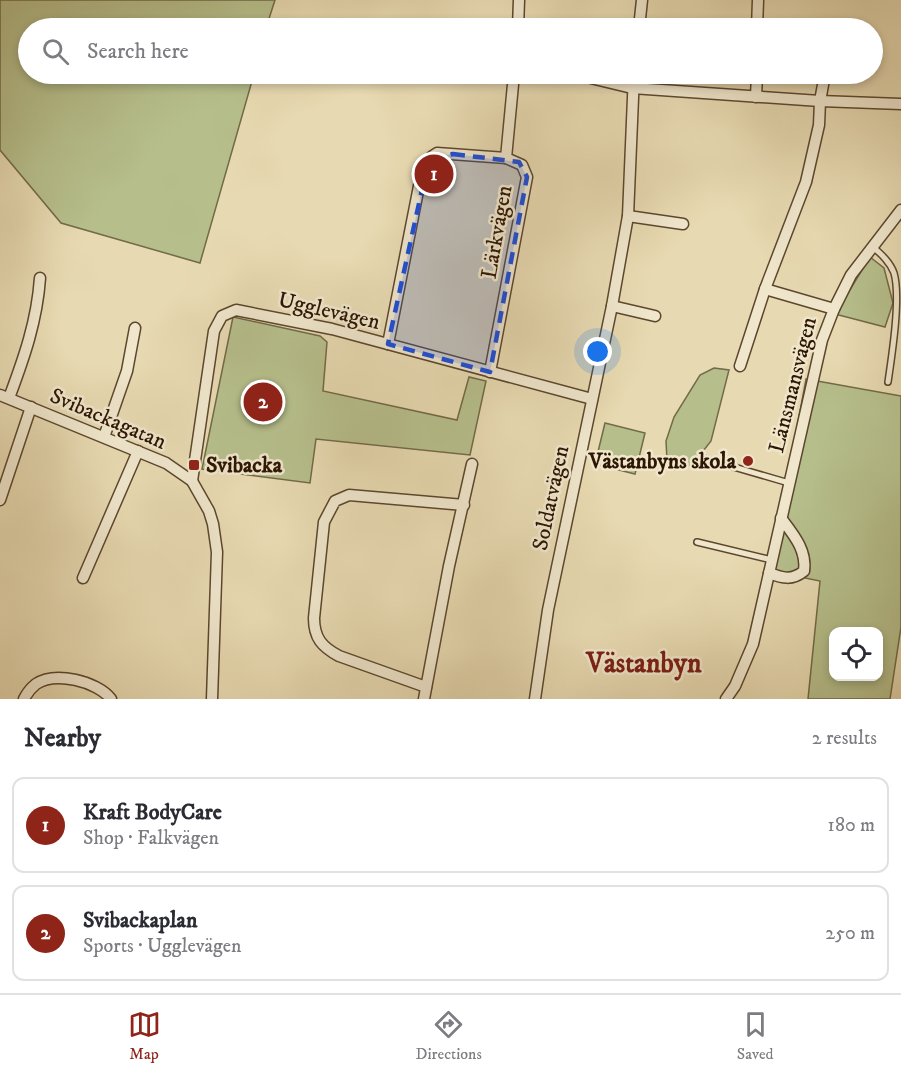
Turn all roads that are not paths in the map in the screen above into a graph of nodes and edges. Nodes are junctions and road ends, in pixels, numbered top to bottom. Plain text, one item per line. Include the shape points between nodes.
1 (519, 0) edge
2 (642, 0) edge
3 (758, 0) edge
4 (518, 18) edge
5 (640, 18) edge
6 (757, 18) edge
7 (513, 84) edge
8 (615, 84) edge
9 (633, 84) edge
10 (757, 84) edge
11 (823, 84) edge
12 (632, 88) junction
13 (756, 96) junction
14 (820, 101) junction
15 (901, 104) edge
16 (506, 158) junction
17 (901, 210) edge
18 (628, 216) junction
19 (683, 224) dead end
20 (872, 246) junction
21 (40, 278) dead end
22 (765, 289) junction
23 (612, 306) junction
24 (834, 309) junction
25 (655, 316) dead end
26 (135, 328) dead end
27 (388, 344) junction
28 (740, 366) dead end
29 (490, 372) junction
30 (888, 382) dead end
31 (4, 396) edge
32 (592, 399) junction
33 (31, 408) junction
34 (104, 437) junction
35 (138, 450) junction
36 (703, 458) dead end
37 (472, 464) dead end
38 (192, 482) junction
39 (789, 483) junction
40 (0, 500) edge
41 (464, 505) junction
42 (781, 518) junction
43 (697, 542) dead end
44 (772, 560) junction
45 (770, 573) junction
46 (83, 578) dead end
47 (426, 687) junction
48 (24, 699) edge
49 (111, 699) edge
50 (212, 699) edge
51 (424, 699) edge
52 (535, 699) edge
53 (726, 699) edge

1 - 4 street
2 - 5 street
3 - 6 street
7 - 16 street, Lärkvägen
8 - 12 street
9 - 12 street, Soldatvägen
10 - 13 street
11 - 14 street
12 - 13 street
12 - 18 street, Soldatvägen
13 - 14 street
14 - 15 street
14 - 22 street via 819,125 806,182
16 - 27 street via 437,153 429,158 422,170
16 - 29 street, Lärkvägen via 522,165 527,177
17 - 20 street, Länsmansvägen
18 - 19 street
18 - 23 street, Soldatvägen
20 - 24 street, Länsmansvägen via 851,275
20 - 30 lane via 891,266 897,280
21 - 31 street via 28,347
22 - 24 street
22 - 28 street
23 - 25 street
23 - 32 street, Soldatvägen
24 - 39 street, Länsmansvägen via 817,356
26 - 34 street via 127,371
27 - 29 street, Ugglevägen
27 - 38 street, Ugglevägen via 245,311 222,316 214,331
29 - 32 street, Ugglevägen
31 - 33 street, Svibackagatan
32 - 52 street, Soldatvägen via 548,610
33 - 34 street, Svibackagatan
33 - 40 street
34 - 35 street, Svibackagatan
35 - 38 street, Svibackagatan via 166,463
35 - 46 street
36 - 39 lane
37 - 41 street
38 - 50 street, Svibackagatan via 211,518 217,552
39 - 42 street, Länsmansvägen
41 - 47 street
41 - 47 street via 349,495 335,501 324,522 314,618 317,639 339,656
42 - 44 street, Länsmansvägen
42 - 45 street via 801,547 804,571 791,579
43 - 44 lane
44 - 45 street, Länsmansvägen
45 - 53 street, Länsmansvägen via 753,644
47 - 51 street
48 - 49 street via 33,686 51,679 85,682

